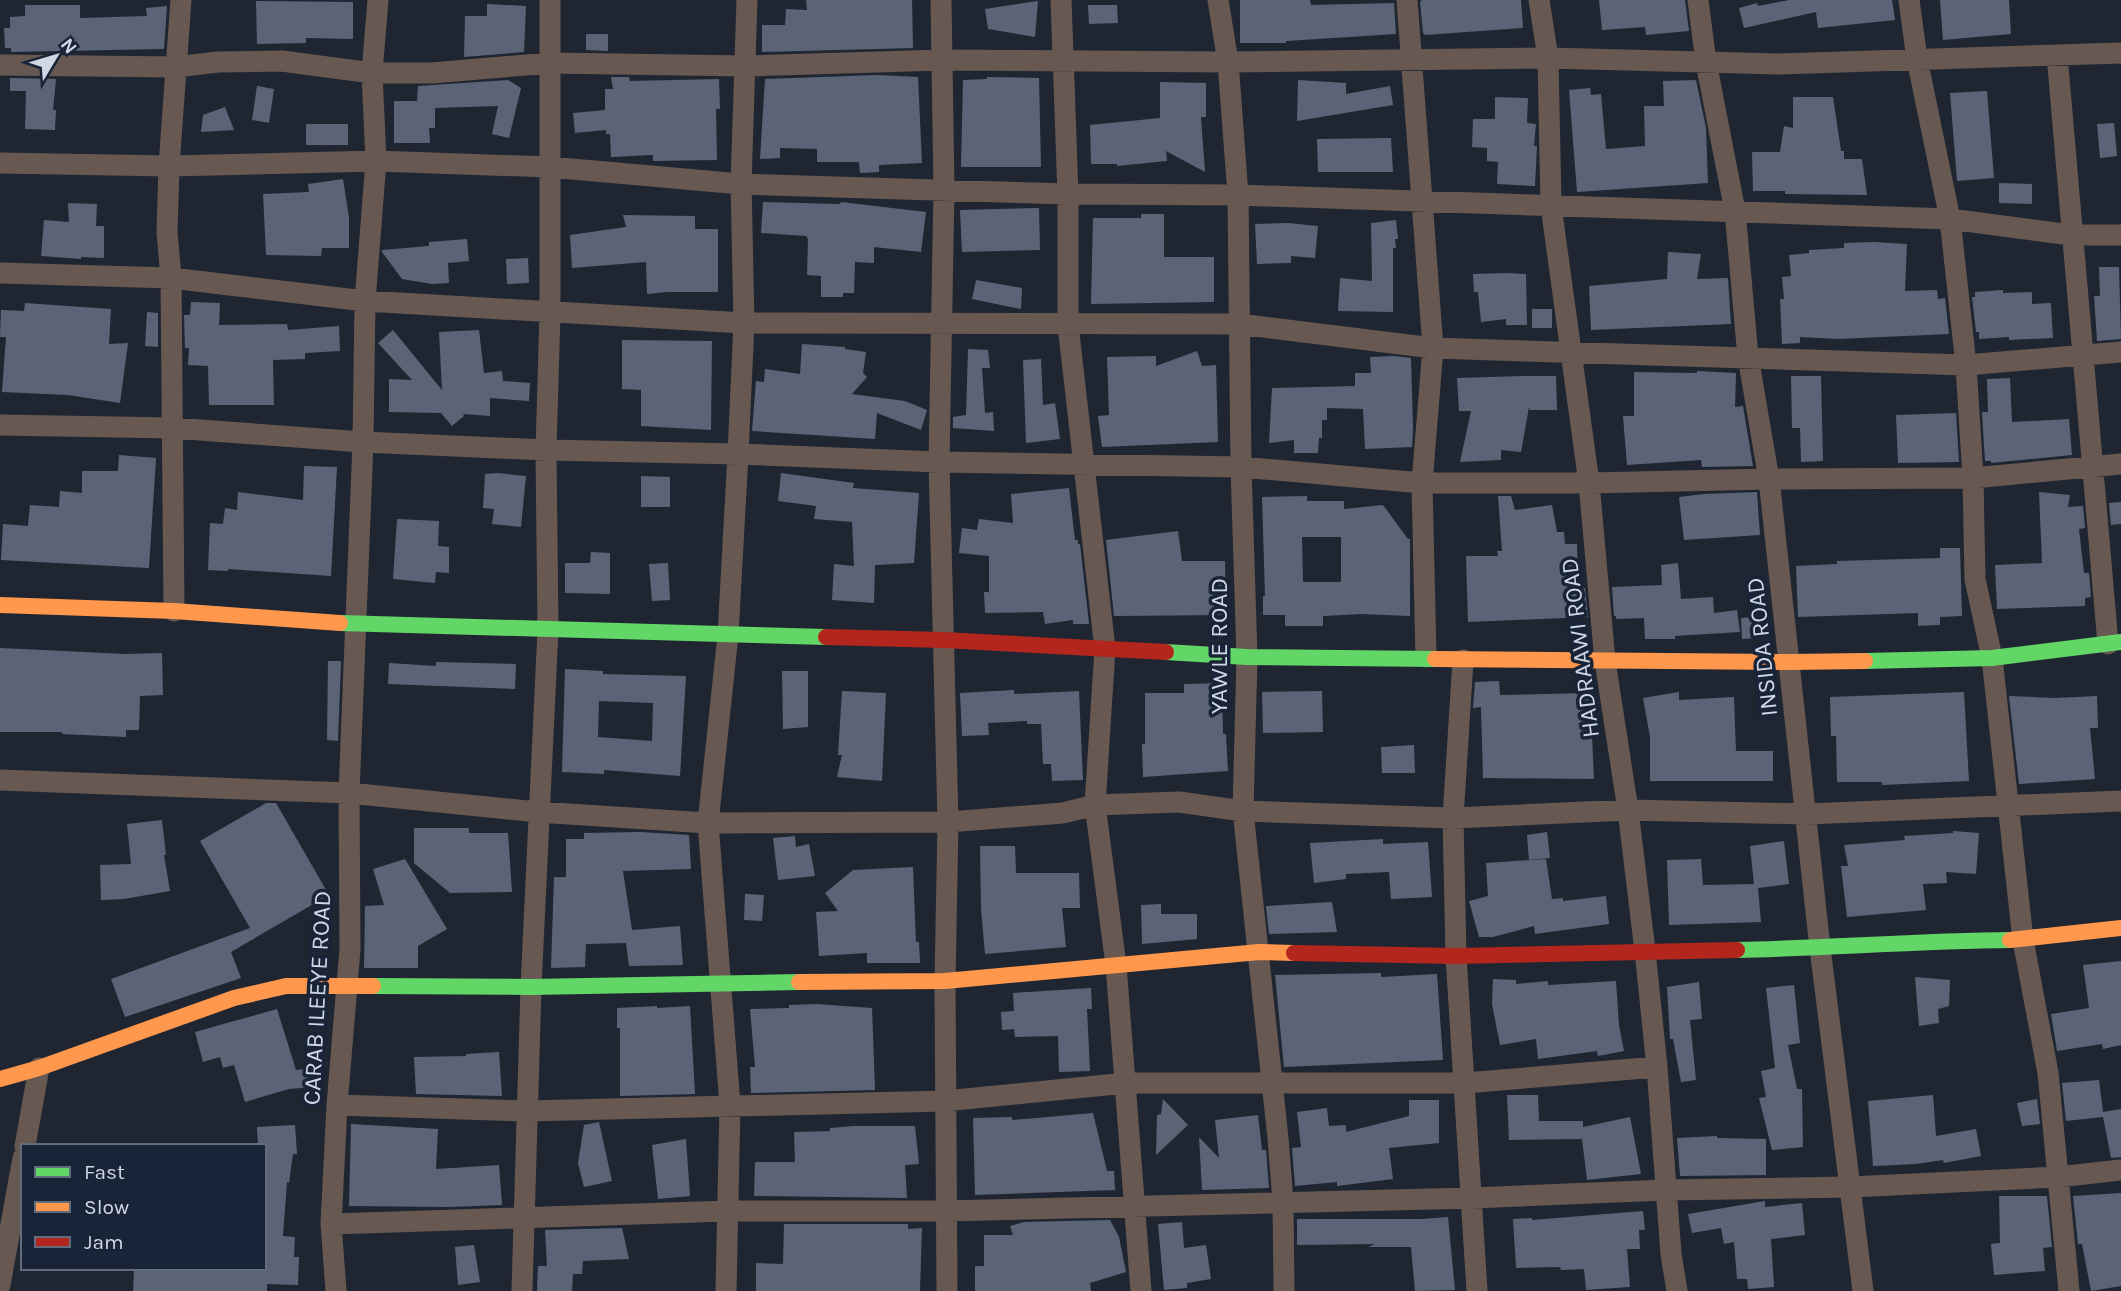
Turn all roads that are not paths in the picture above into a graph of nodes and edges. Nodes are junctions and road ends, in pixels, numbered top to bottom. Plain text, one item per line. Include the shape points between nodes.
1 (181, 0) edge
2 (377, 0) edge
3 (550, 0) edge
4 (747, 0) edge
5 (942, 0) edge
6 (1061, 0) edge
7 (1218, 0) edge
8 (1407, 0) edge
9 (1539, 0) edge
10 (1698, 0) edge
11 (1909, 0) edge
12 (2121, 54) edge
13 (2057, 55) junction
14 (1548, 58) junction
15 (1917, 59) junction
16 (942, 60) junction
17 (1412, 60) junction
18 (1062, 61) junction
19 (1228, 62) junction
20 (1706, 62) junction
21 (550, 63) junction
22 (0, 65) edge
23 (746, 65) junction
24 (175, 67) junction
25 (372, 73) junction
26 (376, 161) junction
27 (0, 163) edge
28 (169, 166) junction
29 (549, 167) junction
30 (741, 184) junction
31 (944, 189) junction
32 (1068, 194) junction
33 (1238, 195) junction
34 (1422, 202) junction
35 (1551, 206) junction
36 (1735, 211) junction
37 (1950, 219) junction
38 (2071, 235) junction
39 (2121, 235) edge
40 (0, 273) edge
41 (171, 278) junction
42 (365, 301) junction
43 (550, 313) junction
44 (744, 323) junction
45 (942, 323) junction
46 (1239, 324) junction
47 (1068, 325) junction
48 (1433, 348) junction
49 (1572, 351) junction
50 (2121, 352) edge
51 (2083, 355) junction
52 (1748, 357) junction
53 (1966, 365) junction
54 (0, 425) edge
55 (173, 428) junction
56 (363, 442) junction
57 (546, 450) junction
58 (738, 454) junction
59 (939, 462) junction
60 (2121, 464) edge
61 (1086, 465) junction
62 (1241, 467) junction
63 (2092, 468) junction
64 (1973, 478) junction
65 (1769, 479) junction
66 (1422, 483) junction
67 (1589, 483) junction
68 (0, 605) edge
69 (174, 611) junction
70 (357, 624) junction
71 (548, 630) junction
72 (728, 635) junction
73 (944, 640) junction
74 (2115, 643) edge
75 (1105, 649) junction
76 (1247, 657) junction
77 (1426, 657) junction
78 (1992, 658) junction
79 (1463, 660) junction
80 (1605, 661) junction
81 (1790, 662) junction
82 (0, 780) edge
83 (349, 793) junction
84 (2121, 801) edge
85 (2008, 804) junction
86 (1095, 805) junction
87 (1628, 810) junction
88 (538, 811) junction
89 (1243, 811) junction
90 (1807, 814) junction
91 (1453, 818) junction
92 (948, 822) junction
93 (708, 823) junction
94 (2121, 928) edge
95 (2023, 940) junction
96 (1820, 948) junction
97 (1645, 951) junction
98 (1259, 952) junction
99 (1457, 956) junction
100 (1116, 965) junction
101 (944, 981) junction
102 (719, 982) junction
103 (346, 987) junction
104 (531, 987) junction
105 (1657, 1067) junction
106 (39, 1068) junction
107 (0, 1079) edge
108 (1126, 1083) junction
109 (1465, 1083) junction
110 (1271, 1085) junction
111 (945, 1101) junction
112 (337, 1105) junction
113 (730, 1105) junction
114 (527, 1111) junction
115 (25, 1144) edge
116 (21, 1169) edge
117 (2121, 1170) edge
118 (2058, 1177) junction
119 (1850, 1187) junction
120 (1666, 1190) junction
121 (1472, 1198) junction
122 (1283, 1202) junction
123 (1135, 1206) junction
124 (728, 1211) junction
125 (946, 1211) junction
126 (524, 1217) junction
127 (331, 1224) junction
128 (0, 1285) edge
129 (336, 1291) edge
130 (522, 1291) edge
131 (726, 1291) edge
132 (947, 1291) edge
133 (1141, 1291) edge
134 (1284, 1291) edge
135 (1477, 1291) edge
136 (1677, 1291) edge
137 (1863, 1291) edge
138 (2069, 1291) edge

1 - 24 street
2 - 25 street, CARAB ILEEYE ROAD
3 - 21 street
4 - 23 street
5 - 16 street
6 - 18 street
7 - 19 street, YAWLE ROAD
8 - 17 street
9 - 14 street, HADRAAWI ROAD
10 - 20 street, INSIDA ROAD
11 - 15 street
12 - 13 street
13 - 15 street
13 - 38 street
14 - 17 street
14 - 20 street
14 - 35 street, HADRAAWI ROAD
15 - 20 street
15 - 37 street
16 - 18 street
16 - 23 street
16 - 31 street
17 - 19 street
17 - 34 street
18 - 19 street
18 - 32 street
19 - 33 street, YAWLE ROAD
20 - 36 street, INSIDA ROAD
21 - 23 street
21 - 25 street
21 - 29 street
22 - 24 street
23 - 30 street
24 - 25 street via 282,61
24 - 28 street
25 - 26 street, CARAB ILEEYE ROAD
26 - 28 street
26 - 29 street
26 - 42 street, CARAB ILEEYE ROAD
27 - 28 street
28 - 41 street
29 - 30 street
29 - 43 street
30 - 31 street
30 - 44 street
31 - 32 street
31 - 45 street
32 - 33 street
32 - 47 street
33 - 34 street
33 - 46 street, YAWLE ROAD
34 - 35 street
34 - 48 street
35 - 36 street
35 - 49 street, HADRAAWI ROAD
36 - 37 street
36 - 52 street, INSIDA ROAD
37 - 38 street
37 - 53 street
38 - 39 street
38 - 51 street
40 - 41 street
41 - 42 street
41 - 55 street
42 - 43 street
42 - 56 street, CARAB ILEEYE ROAD
43 - 44 street
43 - 57 street
44 - 45 street
44 - 58 street
45 - 47 street
45 - 59 street
46 - 47 street
46 - 48 street
46 - 62 street, YAWLE ROAD
47 - 61 street
48 - 49 street
48 - 66 street
49 - 52 street
49 - 67 street, HADRAAWI ROAD
50 - 51 street
51 - 53 street
51 - 63 street
52 - 53 street
52 - 65 street, INSIDA ROAD
53 - 64 street
54 - 55 street
55 - 56 street
55 - 69 street
56 - 57 street
56 - 70 street, CARAB ILEEYE ROAD
57 - 58 street
57 - 71 street
58 - 59 street
58 - 72 street
59 - 61 street
59 - 73 street
60 - 63 street
61 - 62 street
61 - 75 street
62 - 66 street
62 - 76 street, YAWLE ROAD
63 - 64 street
63 - 74 street
64 - 65 street
64 - 78 street via 1975,579
65 - 67 street
65 - 81 street, INSIDA ROAD
66 - 67 street
66 - 77 street
67 - 80 street, HADRAAWI ROAD
68 - 69 main road
69 - 70 main road
70 - 71 main road
70 - 83 street, CARAB ILEEYE ROAD
71 - 72 main road
71 - 88 street
72 - 73 main road
72 - 93 street
73 - 75 main road
73 - 92 street
74 - 78 main road
75 - 76 main road
75 - 86 street
76 - 77 main road
76 - 89 street, YAWLE ROAD
77 - 79 main road
78 - 81 main road
78 - 85 street
79 - 80 main road
79 - 91 street
80 - 81 main road
80 - 87 street, HADRAAWI ROAD
81 - 90 street, INSIDA ROAD
82 - 83 street
83 - 88 street
83 - 103 street, CARAB ILEEYE ROAD via 351,949
84 - 85 street
85 - 90 street
85 - 95 street
86 - 89 street via 1180,802
86 - 92 street via 1063,813
86 - 100 street
87 - 90 street
87 - 91 street
87 - 97 street, HADRAAWI ROAD
88 - 93 street
88 - 104 street
89 - 91 street
89 - 98 street, YAWLE ROAD
90 - 96 street, INSIDA ROAD
91 - 99 street
92 - 93 street
92 - 101 street
93 - 102 street
94 - 95 main road
95 - 96 main road
95 - 118 street via 2048,1073
96 - 97 main road
96 - 119 street, INSIDA ROAD
97 - 99 main road
97 - 105 street, HADRAAWI ROAD
98 - 99 main road
98 - 100 main road
98 - 110 street, YAWLE ROAD
99 - 109 street
100 - 101 main road
100 - 108 street
101 - 102 main road
101 - 111 street
102 - 104 main road
102 - 113 street
103 - 104 main road
103 - 106 main road via 286,986 234,998
103 - 112 street, CARAB ILEEYE ROAD
104 - 114 street
105 - 109 street
105 - 120 street, HADRAAWI ROAD
106 - 107 main road
106 - 115 street
108 - 110 street
108 - 111 street
108 - 123 street
109 - 110 street
109 - 121 street
110 - 122 street, YAWLE ROAD
111 - 113 street
111 - 125 street
112 - 114 street
112 - 127 street, CARAB ILEEYE ROAD
113 - 114 street
113 - 124 street
114 - 126 street
116 - 128 street
117 - 118 street
118 - 119 street
118 - 138 street
119 - 120 street
119 - 137 street, INSIDA ROAD
120 - 121 street
120 - 136 street, HADRAAWI ROAD
121 - 122 street
121 - 135 street
122 - 123 street
122 - 134 street, YAWLE ROAD
123 - 125 street
123 - 133 street
124 - 125 street
124 - 126 street
124 - 131 street
125 - 132 street
126 - 127 street
126 - 130 street
127 - 129 street, CARAB ILEEYE ROAD

